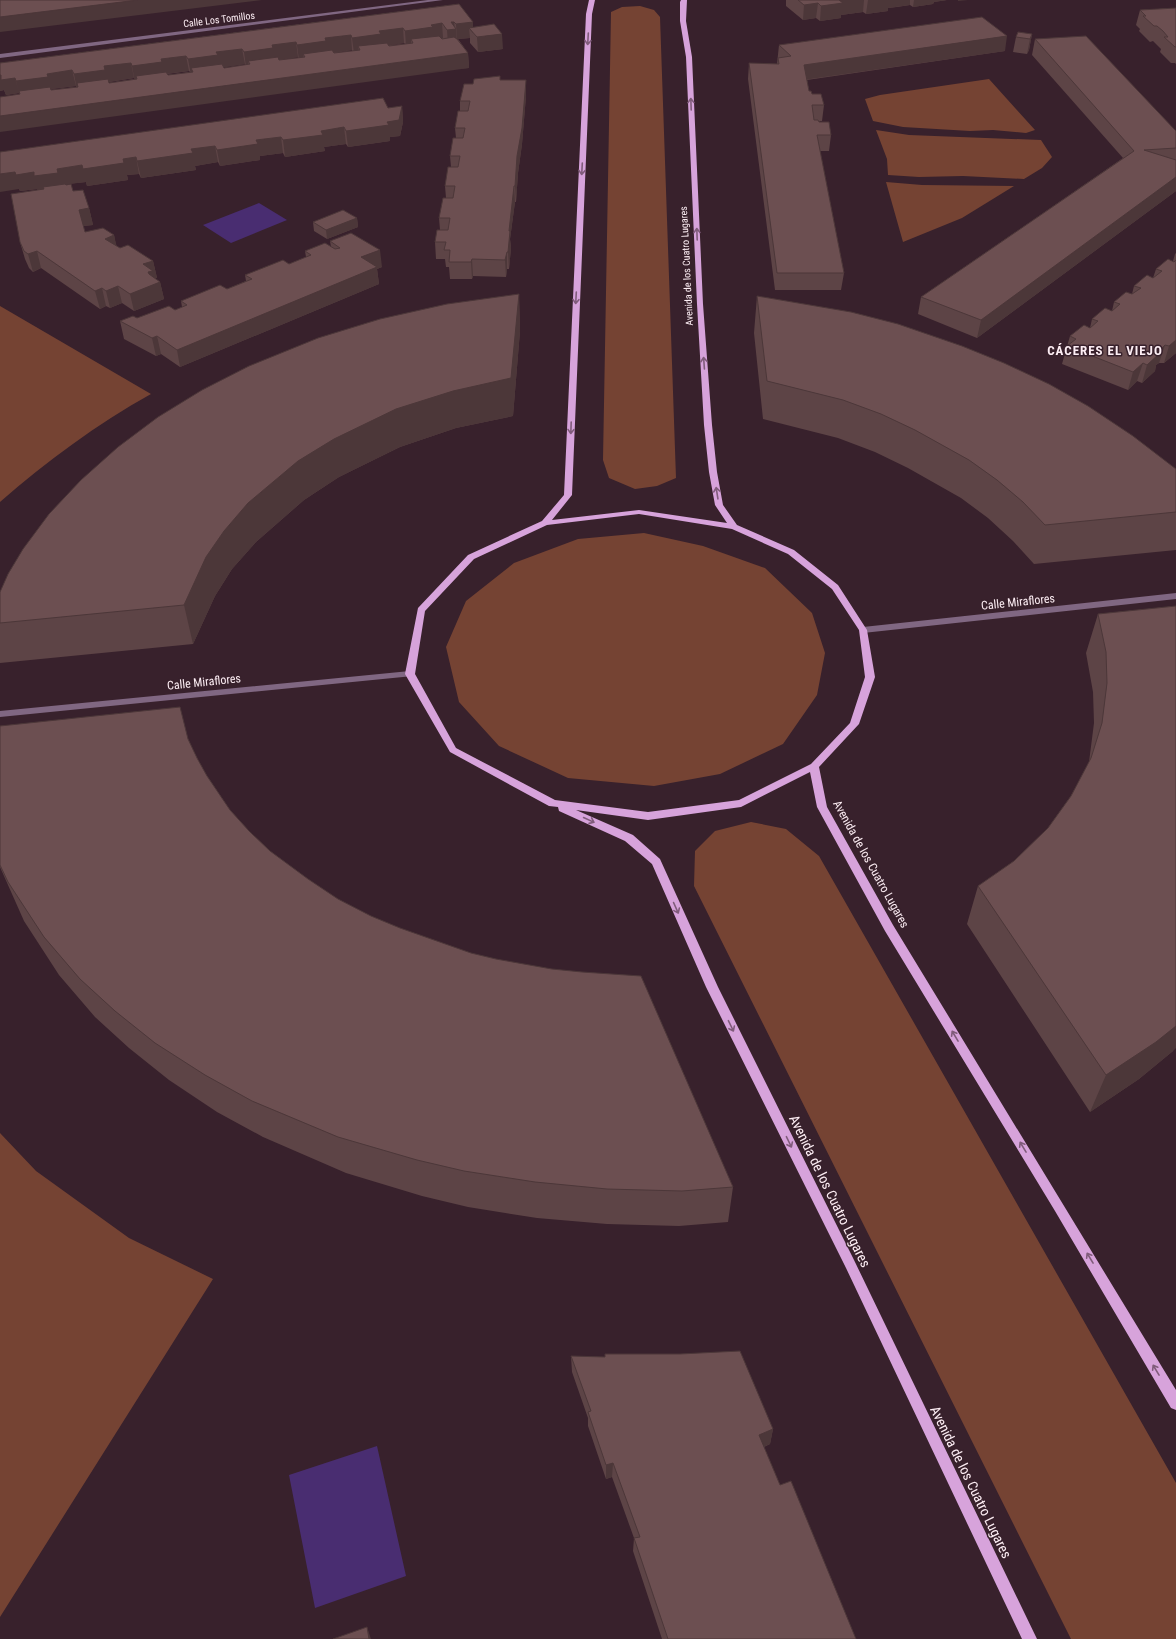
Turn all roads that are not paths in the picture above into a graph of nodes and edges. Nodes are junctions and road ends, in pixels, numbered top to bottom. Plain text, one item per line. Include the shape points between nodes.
1 (440, 0) edge
2 (592, 0) edge
3 (684, 0) edge
4 (0, 56) edge
5 (545, 523) junction
6 (734, 527) junction
7 (1176, 596) edge
8 (863, 630) junction
9 (410, 674) junction
10 (0, 714) edge
11 (814, 766) junction
12 (553, 804) junction
13 (1176, 1403) edge
14 (1030, 1639) edge

1 - 4 street, Calle Los Tomillos
2 -> 5 main road via 589,14 568,495
6 -> 3 main road, Avenida de los Cuatro Lugares via 719,506 708,425 689,57 683,21
5 - 6 main road via 639,512
5 - 9 main road via 471,557 421,610
6 - 8 main road via 791,552 835,587
7 - 8 street, Calle Miraflores
8 - 11 main road via 870,677 854,724
9 - 10 street, Calle Miraflores
9 - 12 main road, Avenida de los Cuatro Lugares via 453,750
11 - 12 main road via 741,803 648,816
13 -> 11 main road, Avenida de los Cuatro Lugares via 889,928 822,807
12 -> 14 main road, Avenida de los Cuatro Lugares via 630,838 656,862 712,987 850,1264

